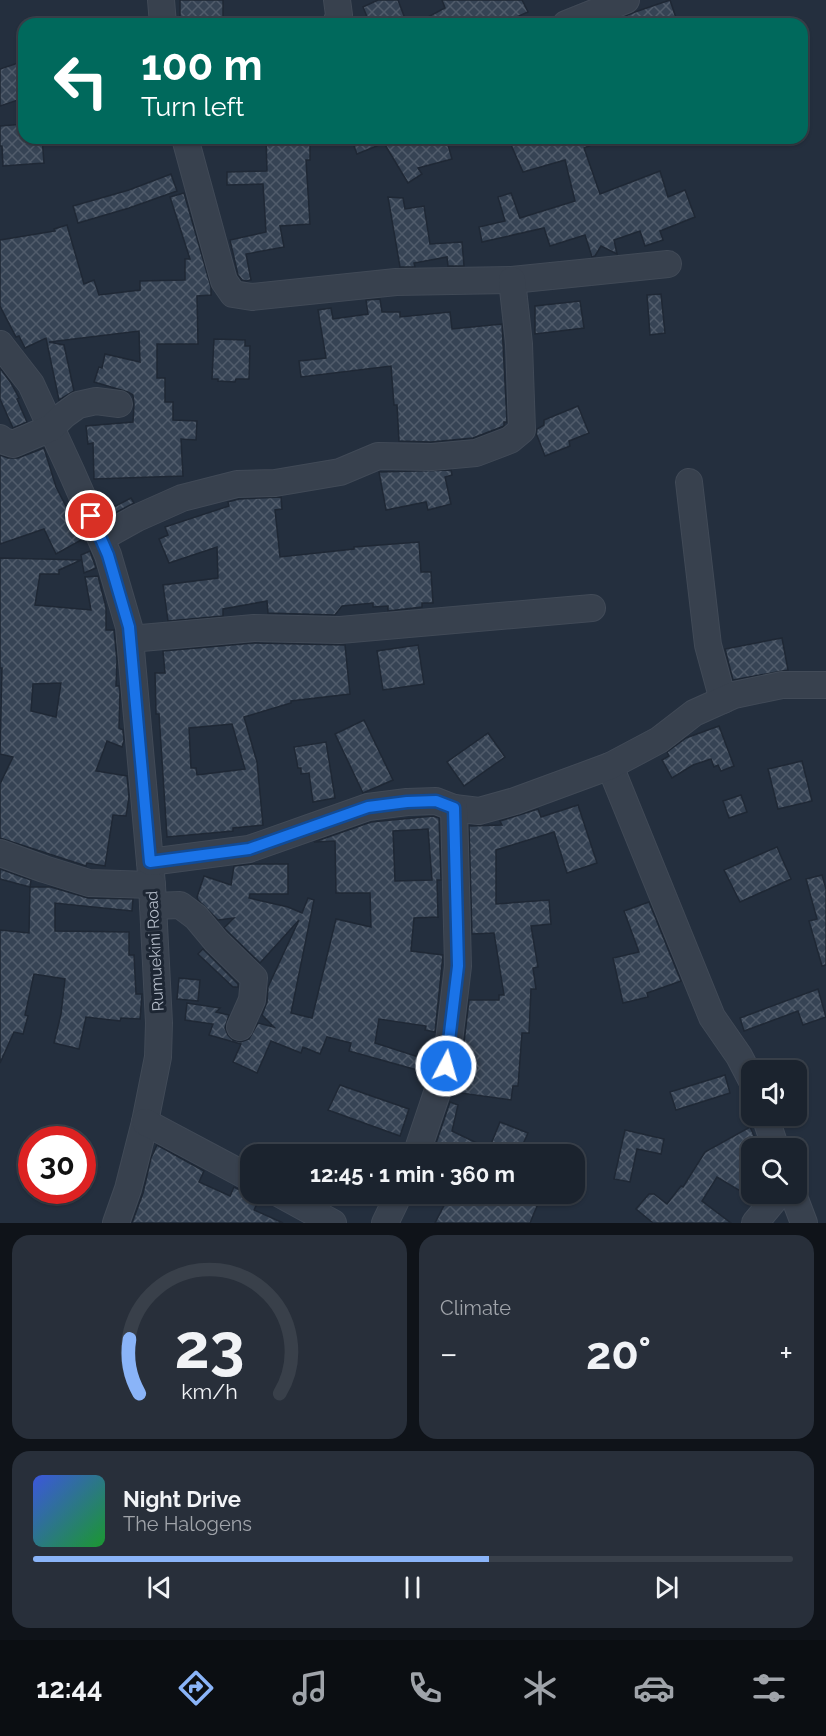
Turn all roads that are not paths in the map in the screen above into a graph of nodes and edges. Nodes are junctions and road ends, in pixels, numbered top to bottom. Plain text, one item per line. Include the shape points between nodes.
1 (162, 0) edge
2 (626, 0) edge
3 (163, 18) edge
4 (581, 18) edge
5 (188, 144) edge
6 (668, 264) dead end
7 (512, 280) junction
8 (0, 344) edge
9 (119, 404) dead end
10 (51, 428) junction
11 (0, 438) edge
12 (689, 482) dead end
13 (101, 538) junction
14 (592, 608) dead end
15 (130, 639) junction
16 (826, 685) edge
17 (723, 700) junction
18 (610, 766) junction
19 (454, 808) junction
20 (0, 853) edge
21 (152, 884) junction
22 (240, 1027) dead end
23 (741, 1060) edge
24 (145, 1122) junction
25 (420, 1144) edge
26 (240, 1173) edge
27 (298, 1204) edge
28 (394, 1204) edge
29 (771, 1204) edge
30 (797, 1204) edge
31 (116, 1223) edge
32 (333, 1223) edge
33 (385, 1223) edge
34 (755, 1223) edge
35 (804, 1223) edge

1 - 3 street
2 - 4 street
5 - 7 street via 224,281 233,294 252,297 396,282
6 - 7 street
7 - 13 street via 522,430 510,440 476,453 378,456 340,472 275,483 237,484 182,498
8 - 10 street, Rumuekini Road via 31,384
9 - 10 street via 96,401 78,405
10 - 11 street via 13,444
10 - 13 street, Rumuekini Road
12 - 17 street via 708,645
13 - 15 street, Rumuekini Road
14 - 15 street via 340,630 254,628
15 - 21 street, Rumuekini Road
16 - 17 street via 782,685
17 - 18 street via 694,712 659,740
18 - 19 street via 479,811
18 - 23 street via 712,1017
19 - 21 street via 436,801 368,807
19 - 25 street via 458,966 446,1066
20 - 21 street via 89,883
21 - 22 street via 196,917 254,978 252,1000
21 - 24 street, Rumuekini Road via 158,1057
24 - 26 street
24 - 31 street, Rumuekini Road
27 - 32 street
28 - 33 street
29 - 34 street
30 - 35 street

